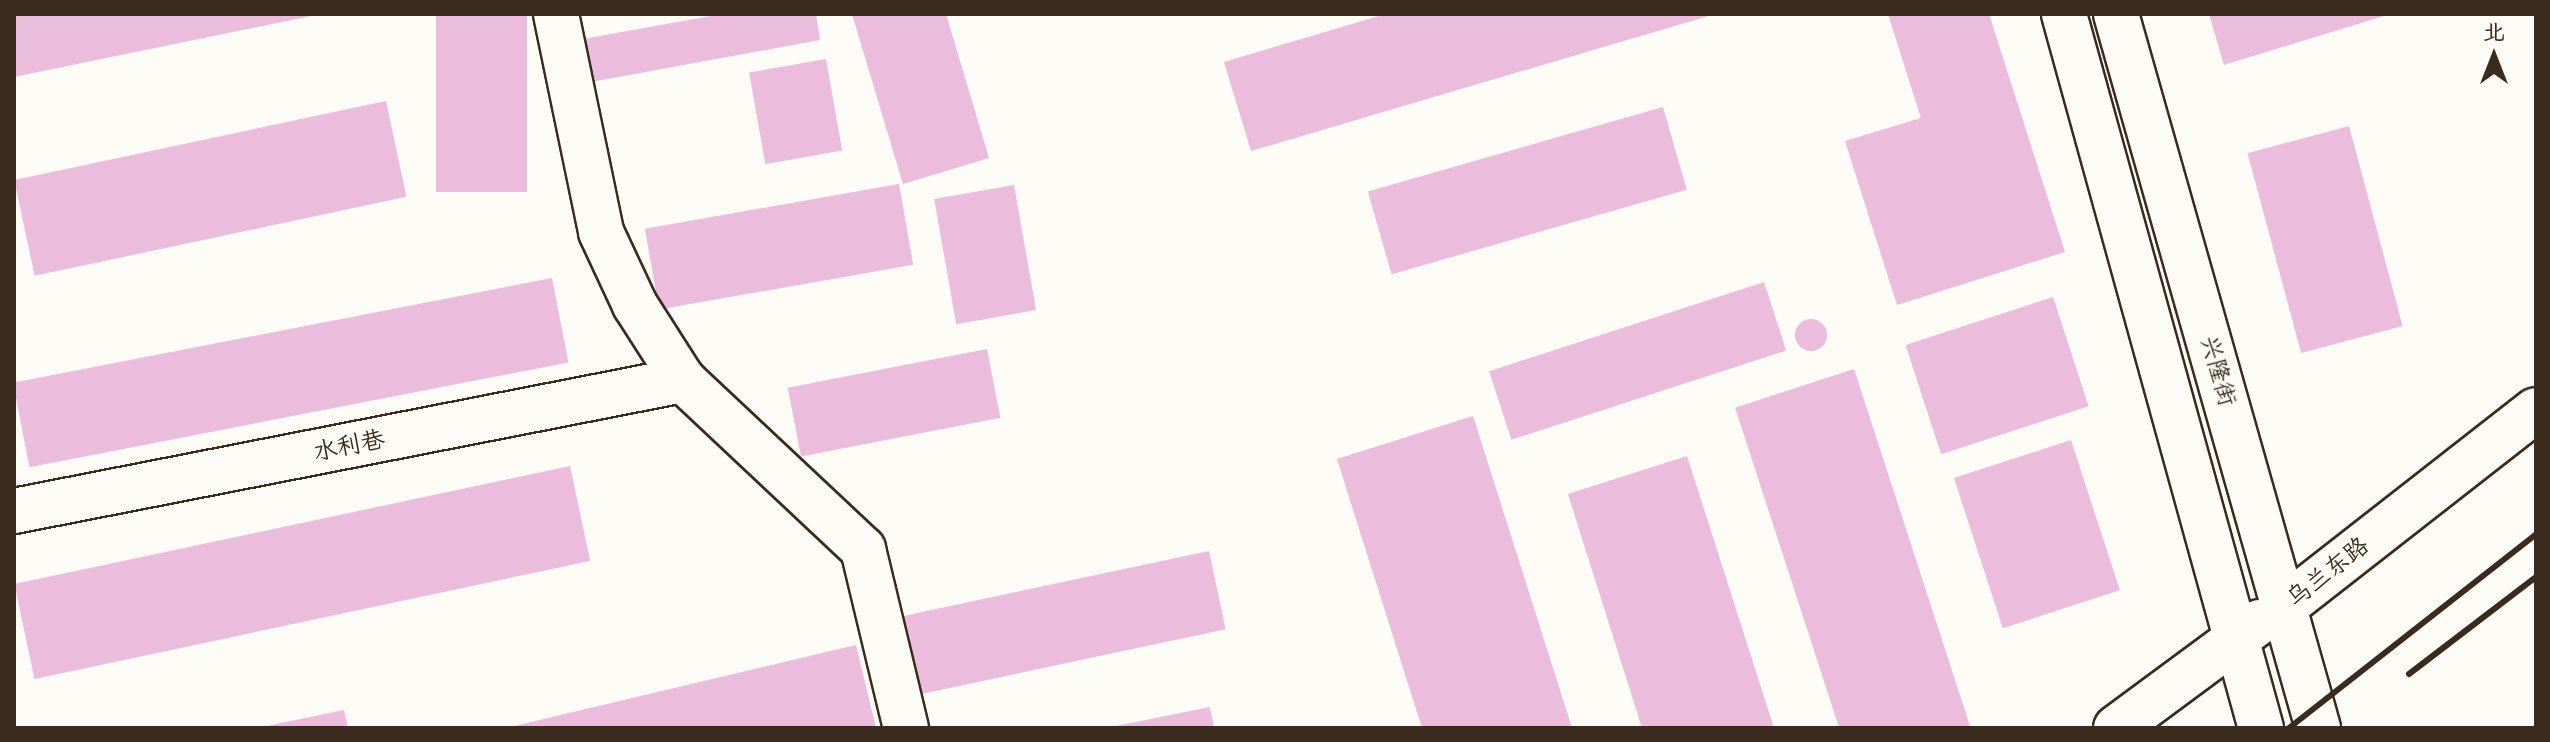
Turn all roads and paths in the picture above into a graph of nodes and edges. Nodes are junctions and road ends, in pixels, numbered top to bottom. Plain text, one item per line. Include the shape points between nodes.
1 (556, 14) edge
2 (2064, 14) edge
3 (2116, 14) edge
4 (683, 380) junction
5 (2536, 410) edge
6 (14, 511) edge
7 (2285, 606) junction
8 (2235, 638) junction
9 (906, 728) edge
10 (2116, 728) edge
11 (2261, 728) edge
12 (2318, 728) edge

1 - 4 street via 601,232 635,305
2 - 8 street
3 - 7 street, 兴隆街
4 - 6 street, 水利巷
4 - 9 street via 863,549
5 - 7 street, 乌兰东路
7 - 8 street, 乌兰东路
7 - 12 street, 兴隆街
8 - 10 street, 乌兰东路
8 - 11 street

